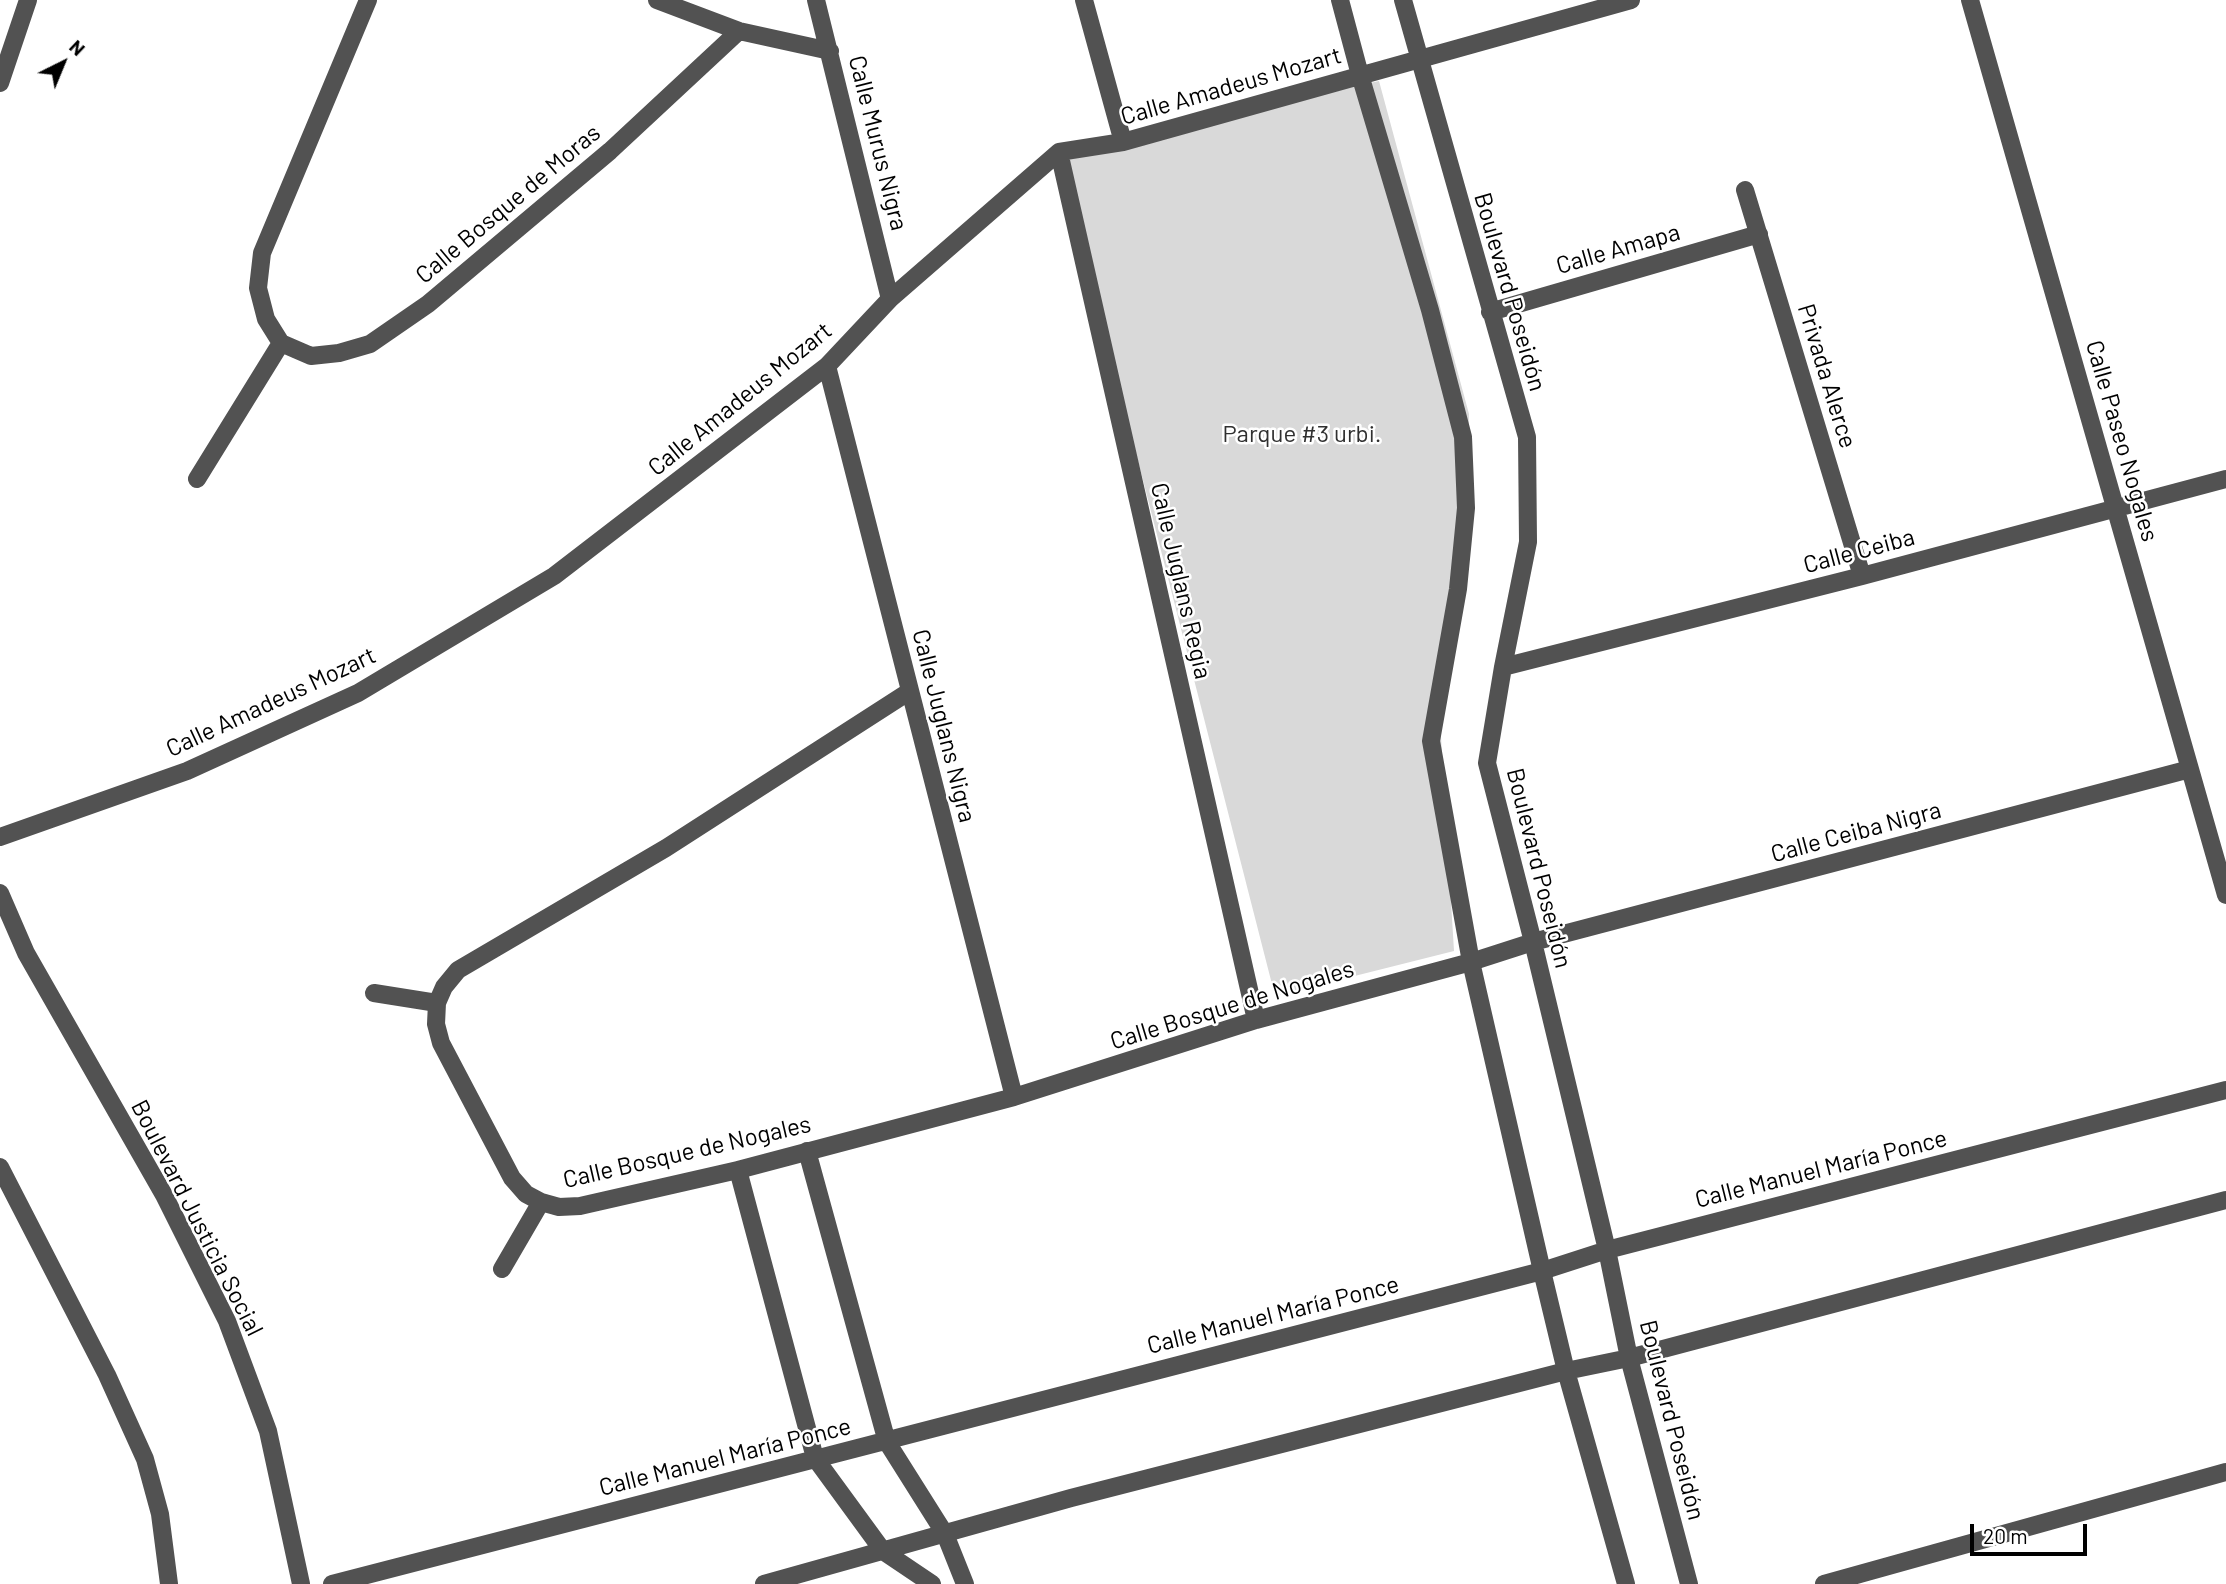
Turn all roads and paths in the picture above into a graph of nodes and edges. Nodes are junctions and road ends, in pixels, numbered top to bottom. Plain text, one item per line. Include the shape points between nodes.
1 (28, 0) edge
2 (368, 0) edge
3 (657, 0) edge
4 (816, 0) edge
5 (1084, 0) edge
6 (1340, 0) edge
7 (1403, 0) edge
8 (1631, 0) edge
9 (1970, 0) edge
10 (738, 30) junction
11 (830, 51) junction
12 (1419, 59) junction
13 (1360, 75) junction
14 (0, 83) edge
15 (1123, 142) junction
16 (1059, 152) junction
17 (1745, 190) dead end
18 (1759, 234) junction
19 (890, 299) junction
20 (1490, 312) junction
21 (281, 343) junction
22 (827, 366) junction
23 (197, 479) dead end
24 (2226, 479) edge
25 (2115, 508) junction
26 (1862, 576) junction
27 (1503, 667) junction
28 (910, 691) junction
29 (2190, 769) junction
30 (0, 837) edge
31 (0, 893) edge
32 (2226, 895) edge
33 (1533, 942) junction
34 (1471, 962) junction
35 (374, 993) dead end
36 (437, 1003) junction
37 (1256, 1020) junction
38 (2226, 1090) edge
39 (1014, 1097) junction
40 (807, 1151) junction
41 (0, 1167) edge
42 (738, 1170) junction
43 (2226, 1200) edge
44 (541, 1202) junction
45 (1607, 1250) junction
46 (502, 1269) dead end
47 (1542, 1271) junction
48 (1629, 1358) junction
49 (1566, 1371) junction
50 (887, 1442) junction
51 (816, 1458) junction
52 (2226, 1472) edge
53 (945, 1534) junction
54 (883, 1551) junction
55 (169, 1584) edge
56 (301, 1584) edge
57 (332, 1584) edge
58 (764, 1584) edge
59 (932, 1584) edge
60 (965, 1584) edge
61 (1626, 1584) edge
62 (1689, 1584) edge
63 (1824, 1584) edge

1 - 14 street
2 - 21 street via 262,253 258,288 266,318
3 - 10 street
4 - 11 street, Calle Murus Nigra
5 - 15 street
6 - 13 street
7 - 12 street, Boulevard Poseidón
8 - 12 street, Calle Amadeus Mozart
9 - 25 street, Calle Paseo Nogales
10 - 11 street
10 - 21 street, Calle Bosque de Moras via 610,151 418,311 370,344 311,356
11 - 19 street, Calle Murus Nigra
12 - 13 street, Calle Amadeus Mozart
12 - 20 street, Boulevard Poseidón
13 - 15 street, Calle Amadeus Mozart
13 - 34 street via 1463,437 1466,508 1458,589 1431,741
15 - 16 street, Calle Amadeus Mozart
16 - 19 street, Calle Amadeus Mozart
16 - 37 street, Calle Juglans Regia
17 - 18 street, Privada Alerce
18 - 20 street, Calle Amapa
18 - 26 street, Privada Alerce
19 - 22 street, Calle Amadeus Mozart
20 - 27 street, Boulevard Poseidón via 1527,437 1528,542
21 - 23 street
22 - 28 street, Calle Juglans Nigra
22 - 30 street, Calle Amadeus Mozart via 554,576 358,693 187,771
24 - 25 street, Calle Ceiba
25 - 26 street, Calle Ceiba
25 - 29 street, Calle Paseo Nogales
26 - 27 street, Calle Ceiba
27 - 33 street, Boulevard Poseidón via 1488,763
28 - 36 street via 666,848 458,970
28 - 39 street, Calle Juglans Nigra
29 - 32 street, Calle Paseo Nogales
29 - 33 street, Calle Ceiba Nigra
31 - 56 street, Boulevard Justicia Social via 26,953 164,1195 228,1321 268,1431
33 - 34 street, Calle Bosque de Nogales
33 - 45 street, Boulevard Poseidón
34 - 37 street, Calle Bosque de Nogales
34 - 47 street
35 - 36 street
36 - 44 street, Calle Bosque de Nogales via 441,1044 512,1178
37 - 39 street, Calle Bosque de Nogales
38 - 45 street, Calle Manuel María Ponce
39 - 40 street, Calle Bosque de Nogales
40 - 42 street, Calle Bosque de Nogales
40 - 50 street
41 - 55 street via 145,1459 160,1514
42 - 44 street, Calle Bosque de Nogales via 579,1206
42 - 51 street
43 - 48 street
44 - 46 street
45 - 47 street, Calle Manuel María Ponce
45 - 48 street, Boulevard Poseidón
47 - 49 street
47 - 50 street, Calle Manuel María Ponce
48 - 49 street
48 - 62 street, Boulevard Poseidón
49 - 53 street
49 - 61 street
50 - 51 street, Calle Manuel María Ponce
50 - 53 street
51 - 54 street
51 - 57 street, Calle Manuel María Ponce
52 - 63 street
53 - 54 street
53 - 60 street
54 - 58 street
54 - 59 street

